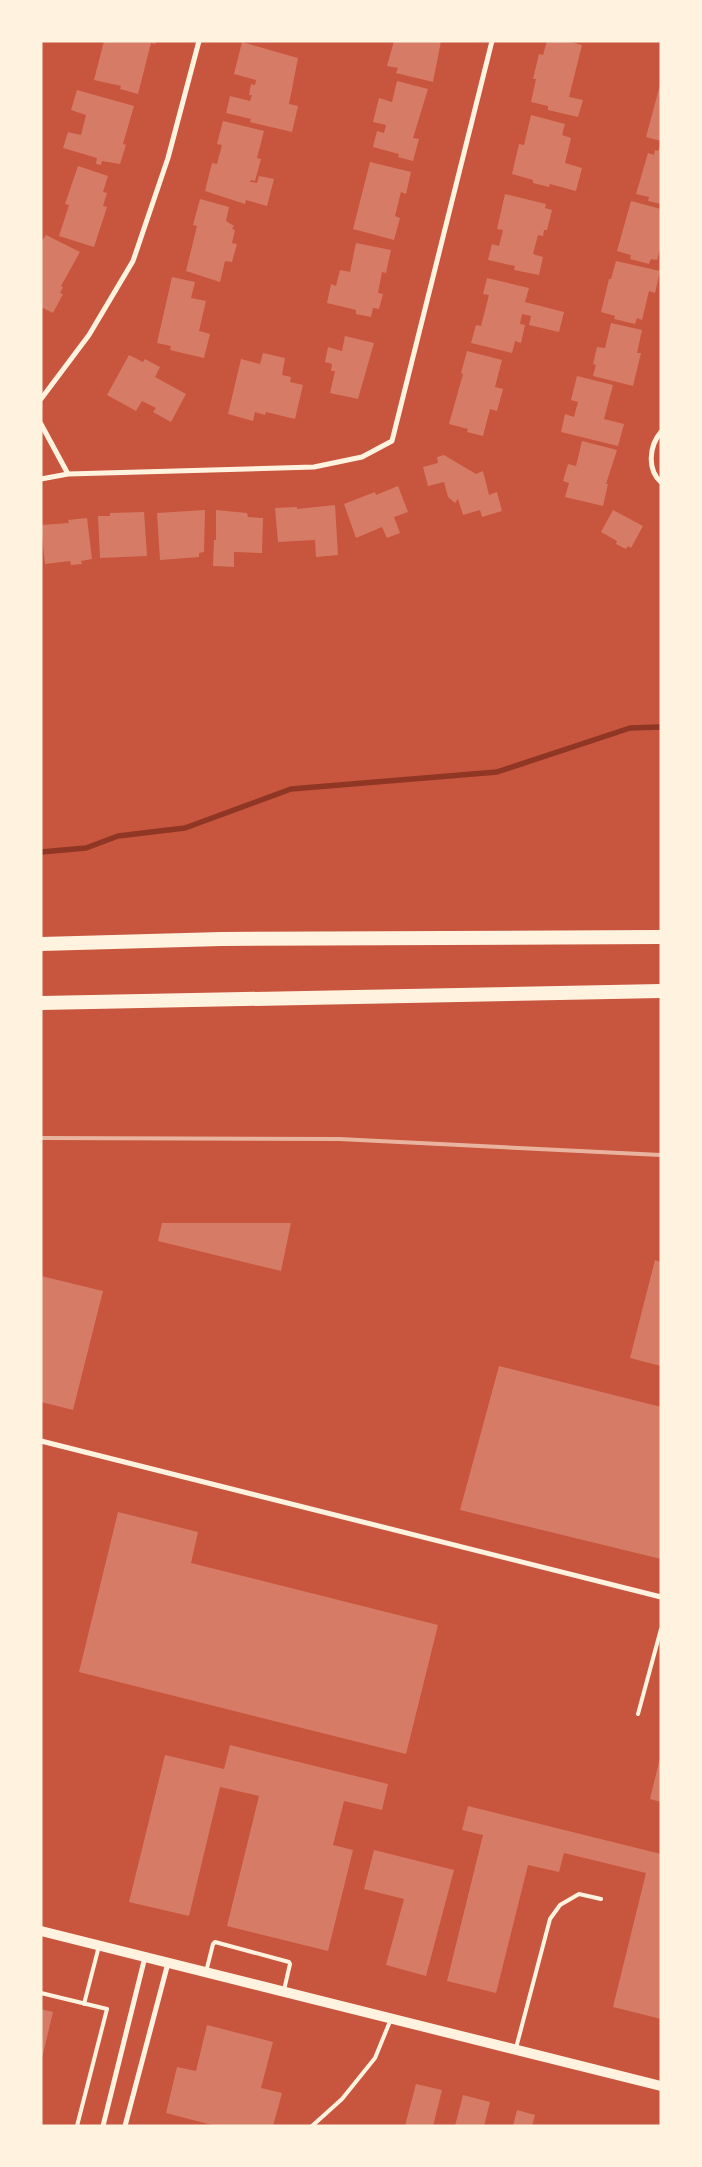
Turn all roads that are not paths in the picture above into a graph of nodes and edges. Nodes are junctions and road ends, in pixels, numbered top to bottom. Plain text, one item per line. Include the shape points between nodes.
1 (199, 41) edge
2 (492, 41) edge
3 (41, 399) edge
4 (41, 424) edge
5 (661, 432) edge
6 (68, 474) junction
7 (41, 478) edge
8 (661, 482) edge
9 (661, 937) edge
10 (41, 944) edge
11 (661, 991) edge
12 (41, 1003) edge
13 (41, 1441) edge
14 (661, 1597) edge
15 (661, 1629) edge
16 (638, 1714) dead end
17 (601, 1899) dead end
18 (41, 1931) edge
19 (99, 1946) junction
20 (145, 1957) junction
21 (168, 1963) junction
22 (206, 1972) junction
23 (283, 1992) junction
24 (41, 1993) edge
25 (84, 2004) junction
26 (391, 2018) junction
27 (516, 2050) junction
28 (661, 2086) edge
29 (77, 2126) edge
30 (103, 2126) edge
31 (126, 2126) edge
32 (312, 2126) edge

1 - 3 street via 168,158 133,261 88,335
2 - 6 street via 392,441 362,457 314,467
4 - 6 street
5 - 8 street via 655,442 651,468
6 - 7 street
9 - 10 highway via 230,939
11 - 12 highway
13 - 14 street
15 - 16 lane
17 - 27 lane via 579,1894 560,1905 550,1919
18 - 19 main road
19 - 20 main road
19 - 25 lane
20 - 21 main road
20 - 30 street
21 - 22 main road
21 - 31 street
22 - 23 main road
22 - 23 lane via 215,1942 289,1962
23 - 26 main road
24 - 25 lane
25 - 29 lane via 107,2009
26 - 27 main road
26 - 32 lane via 375,2058 342,2099
27 - 28 main road

